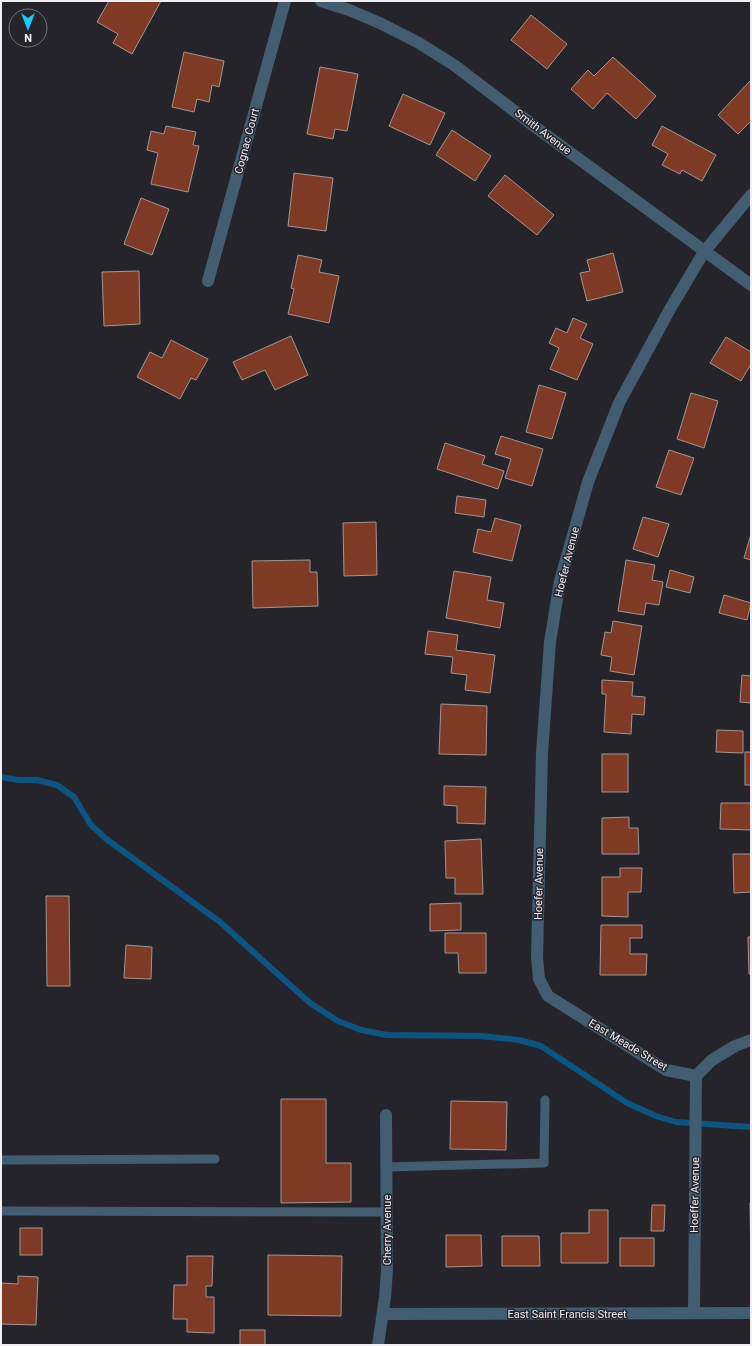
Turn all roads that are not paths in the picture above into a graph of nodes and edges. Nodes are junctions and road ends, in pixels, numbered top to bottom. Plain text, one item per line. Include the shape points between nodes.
1 (285, 1) edge
2 (321, 1) edge
3 (751, 195) edge
4 (704, 252) junction
5 (208, 281) dead end
6 (751, 286) edge
7 (548, 996) joint
8 (751, 1040) edge
9 (696, 1076) junction
10 (545, 1100) dead end
11 (386, 1115) dead end
12 (215, 1159) dead end
13 (1, 1160) edge
14 (387, 1167) junction
15 (1, 1210) edge
16 (387, 1212) junction
17 (694, 1313) junction
18 (383, 1314) junction
19 (751, 1314) edge
20 (378, 1345) edge

1 - 5 street, Cognac Court
2 - 4 street, Smith Avenue via 382,24 454,65
3 - 4 street, Hoefer Avenue
4 - 6 street, Smith Avenue
4 - 7 street, Hoefer Avenue via 619,403 588,482 560,581 550,642 542,753 537,957 539,979
7 - 9 street, East Meade Street via 666,1070
8 - 9 street via 712,1060
9 - 17 street, Hoeffer Avenue
10 - 14 lane via 544,1163
11 - 14 street, Cherry Avenue
12 - 13 lane
14 - 16 street, Cherry Avenue
15 - 16 lane
16 - 18 street, Cherry Avenue via 387,1270
17 - 18 street, East Saint Francis Street
17 - 19 street, East Saint Francis Street
18 - 20 street, Cherry Avenue

